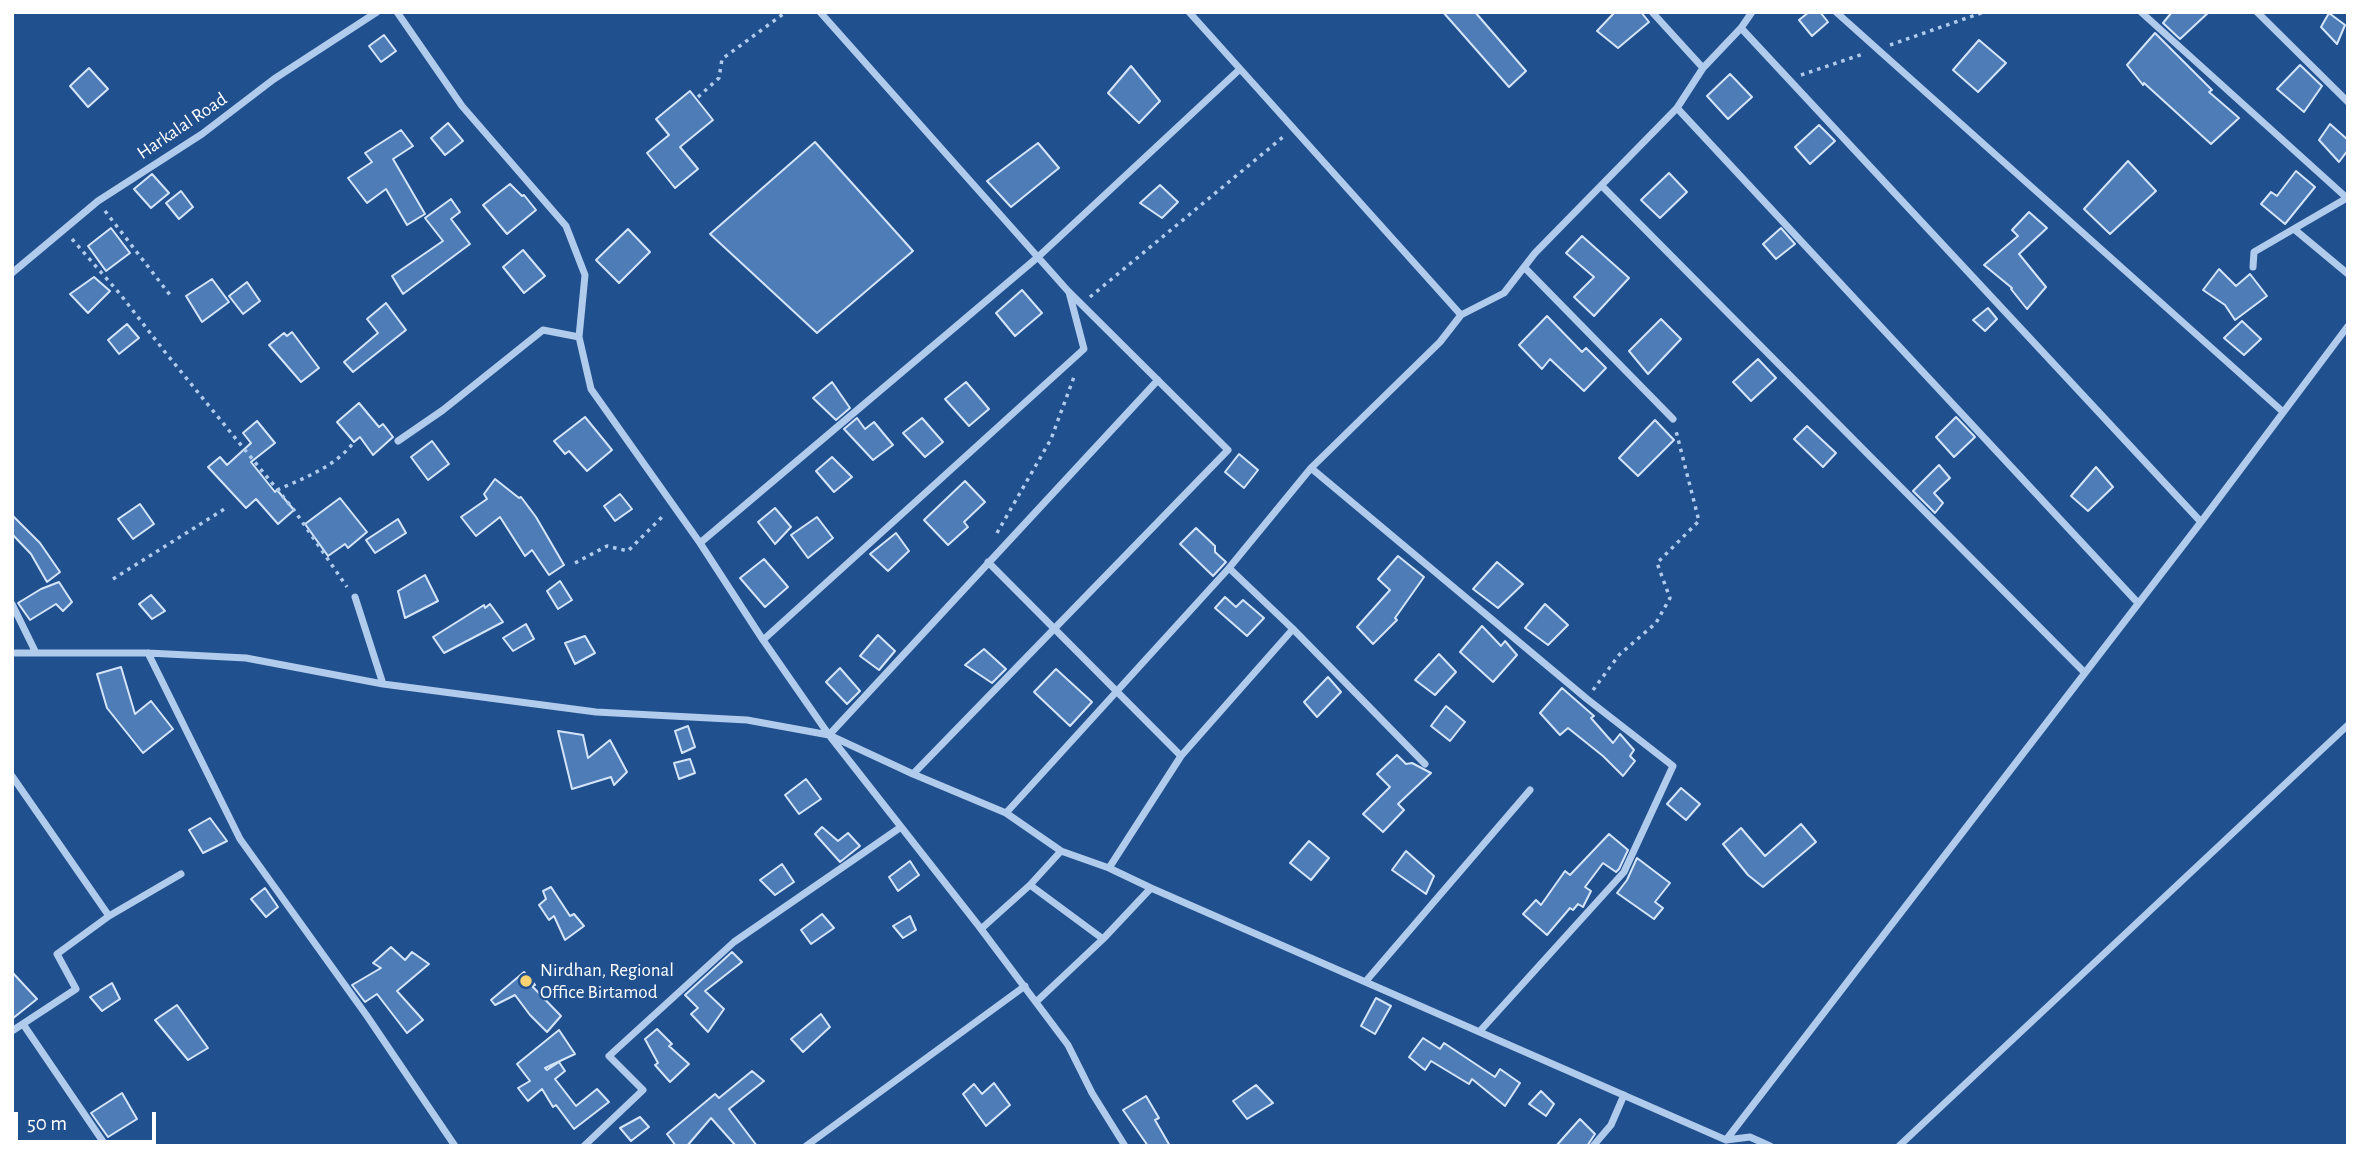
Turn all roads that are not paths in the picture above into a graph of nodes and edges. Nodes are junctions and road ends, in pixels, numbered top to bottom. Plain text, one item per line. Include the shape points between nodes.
1 (377, 12) edge
2 (397, 12) edge
3 (820, 12) edge
4 (1189, 12) edge
5 (1652, 12) edge
6 (1752, 12) edge
7 (1836, 12) edge
8 (2141, 12) edge
9 (2257, 12) edge
10 (1741, 28) junction
11 (1703, 68) junction
12 (1240, 69) junction
13 (2348, 102) edge
14 (1676, 108) junction
15 (1602, 186) junction
16 (2348, 198) edge
17 (2294, 229) junction
18 (1038, 257) junction
19 (1524, 267) junction
20 (2253, 267) dead end
21 (12, 273) edge
22 (2348, 274) edge
23 (1069, 292) junction
24 (1461, 315) junction
25 (2348, 326) edge
26 (579, 337) junction
27 (1158, 380) junction
28 (2282, 411) junction
29 (1673, 419) road end
30 (398, 441) dead end
31 (1311, 468) junction
32 (2201, 522) junction
33 (700, 543) junction
34 (988, 562) junction
35 (1228, 568) junction
36 (355, 597) road end
37 (2138, 603) junction
38 (12, 604) edge
39 (1054, 629) junction
40 (1293, 629) junction
41 (763, 640) junction
42 (35, 651) junction
43 (12, 653) edge
44 (148, 653) junction
45 (2084, 672) junction
46 (383, 684) junction
47 (1117, 692) junction
48 (2348, 725) edge
49 (829, 735) junction
50 (1181, 756) junction
51 (1425, 764) dead end
52 (914, 774) junction
53 (12, 776) edge
54 (1530, 790) dead end
55 (1006, 813) junction
56 (901, 827) junction
57 (1061, 851) junction
58 (1109, 868) junction
59 (181, 874) dead end
60 (1030, 885) junction
61 (1151, 888) junction
62 (109, 916) junction
63 (981, 929) junction
64 (1102, 939) junction
65 (1366, 981) junction
66 (1025, 986) junction
67 (1037, 1002) junction
68 (23, 1024) junction
69 (12, 1031) edge
70 (1480, 1031) junction
71 (1624, 1095) junction
72 (1726, 1140) junction
73 (106, 1146) edge
74 (455, 1146) edge
75 (584, 1146) edge
76 (806, 1146) edge
77 (1125, 1146) edge
78 (1593, 1146) edge
79 (1770, 1146) edge
80 (1899, 1146) edge

1 - 21 street, Harkalal Road via 98,201
2 - 26 street via 462,106 566,226 585,275
3 - 18 street
4 - 12 street
5 - 11 street
6 - 10 street
7 - 28 street
8 - 16 street
9 - 13 street
10 - 11 street
10 - 32 street
11 - 14 street
12 - 18 street
12 - 24 street
14 - 15 street
14 - 37 street
15 - 19 street
15 - 45 street
16 - 17 street
17 - 20 street via 2254,252
17 - 22 street
18 - 23 street
18 - 33 street
19 - 24 street via 1504,293
19 - 29 street
23 - 27 street
23 - 41 street via 1084,349
24 - 31 street via 1440,342
25 - 28 street
26 - 30 street via 543,330
26 - 33 street via 591,389
27 - 34 street
27 - 39 street via 1228,450
28 - 32 street
31 - 35 street
31 - 70 street via 1673,766 1625,873
32 - 37 street
33 - 41 street
34 - 39 street
34 - 49 street
35 - 40 street
35 - 47 street
36 - 46 street
37 - 45 street
38 - 42 street
39 - 47 street
39 - 52 street
40 - 50 street
40 - 51 street
41 - 49 street
42 - 43 street
42 - 44 street
44 - 46 street via 246,658
44 - 74 street via 240,839
45 - 72 street
46 - 49 street via 596,712 747,720
47 - 50 street
47 - 55 street
48 - 80 street
49 - 52 street
49 - 56 street
50 - 58 street
52 - 55 street
53 - 62 street
54 - 65 street
55 - 57 street
56 - 63 street
56 - 75 street via 734,942 609,1056 643,1090
57 - 58 street
57 - 60 street
58 - 61 street
59 - 62 street
60 - 63 street
60 - 64 street
61 - 64 street
61 - 65 street
62 - 68 street via 57,954 76,989
63 - 66 street
64 - 67 street
65 - 70 street
66 - 67 street
66 - 76 street
67 - 77 street via 1068,1045
68 - 69 street
68 - 73 street
70 - 71 street
71 - 72 street
71 - 78 street via 1611,1125
72 - 79 street via 1750,1137

